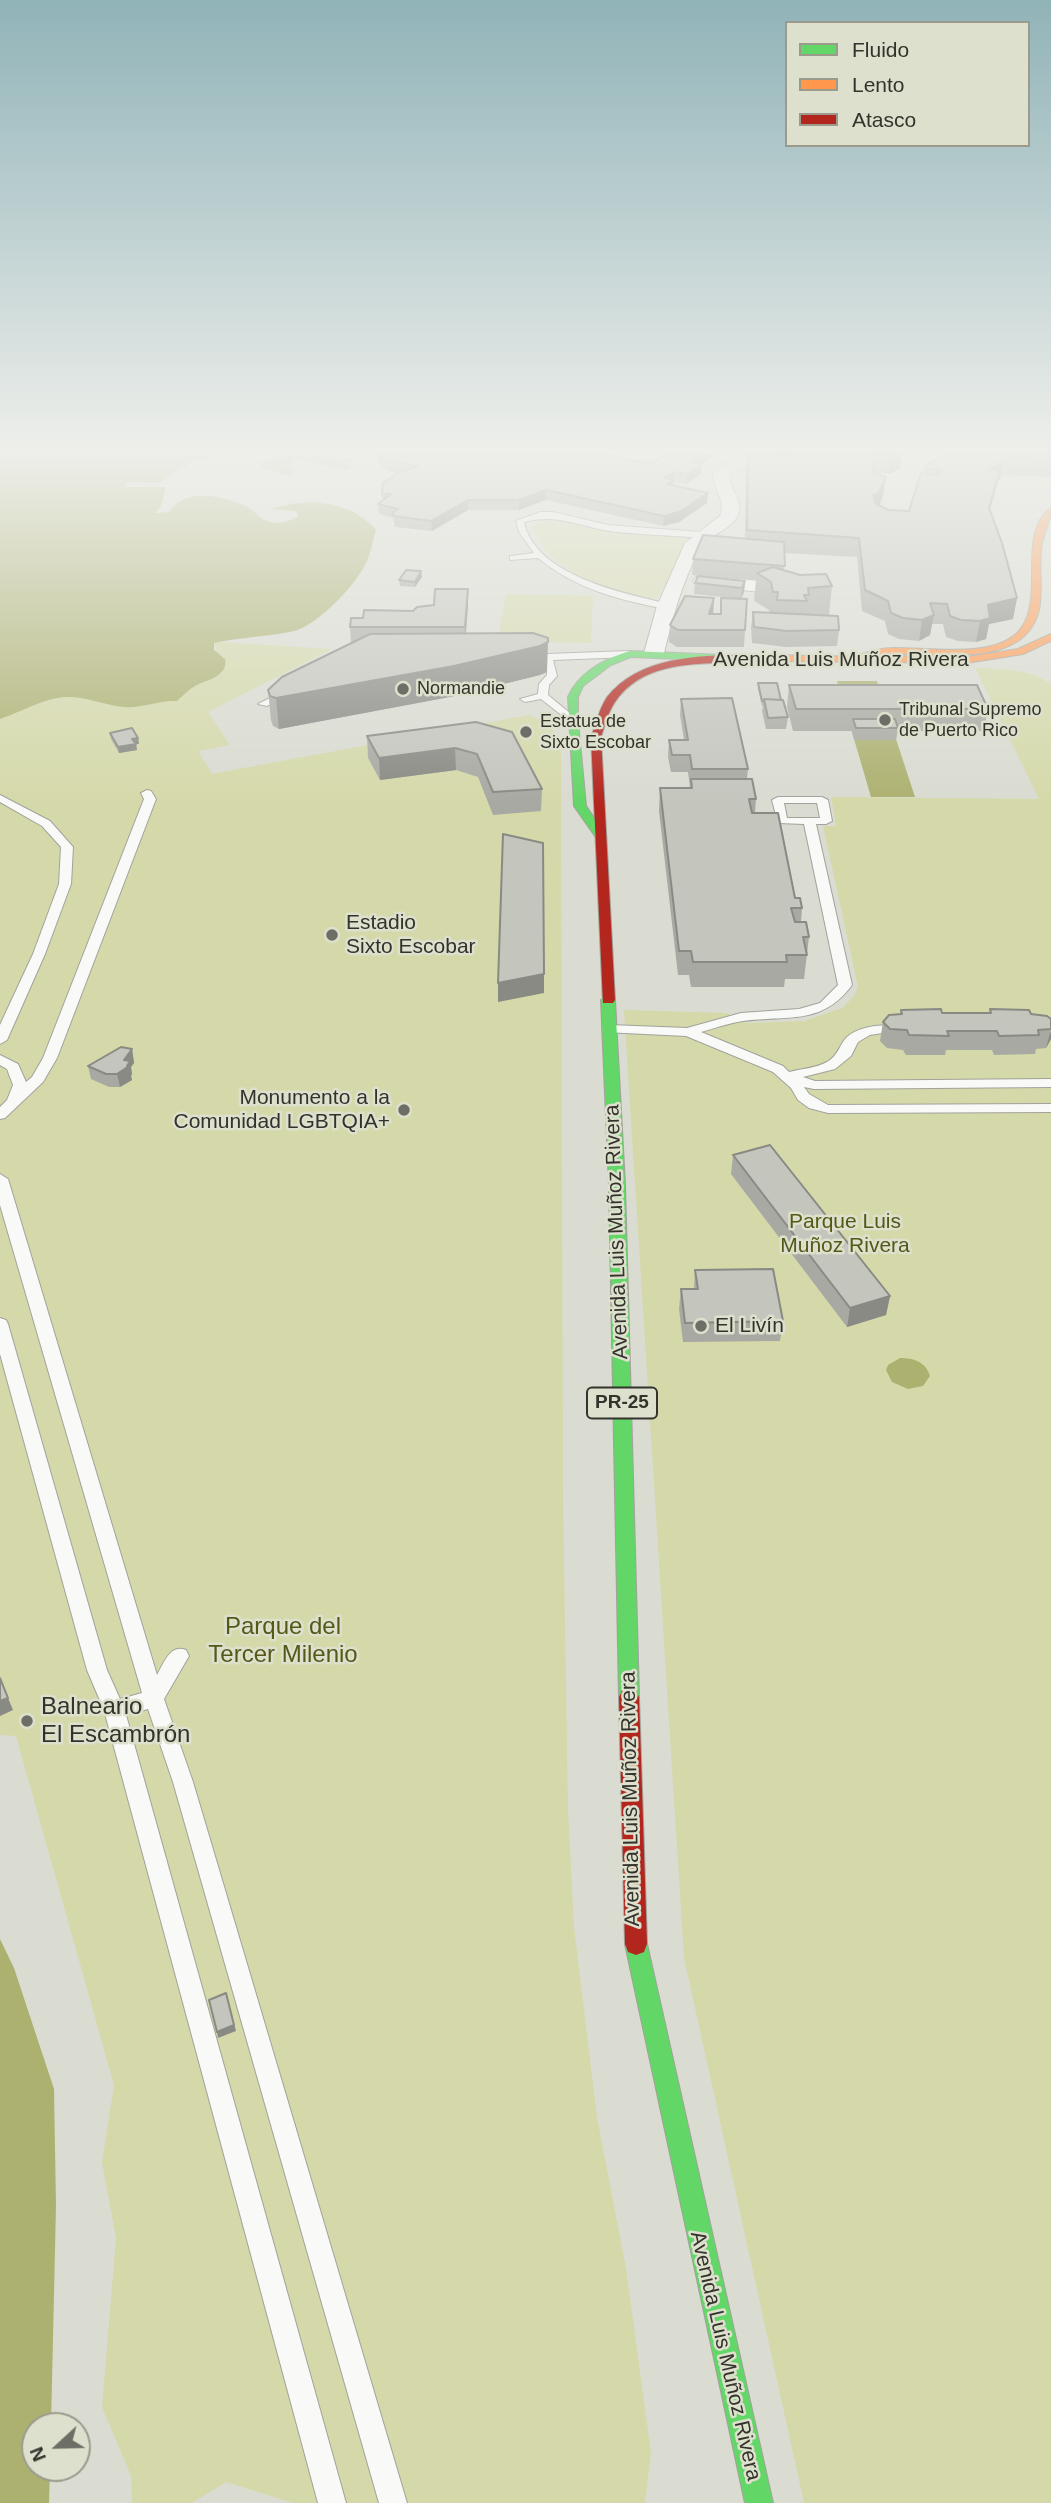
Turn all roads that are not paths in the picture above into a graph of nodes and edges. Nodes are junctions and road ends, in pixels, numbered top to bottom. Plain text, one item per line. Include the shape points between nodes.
1 (562, 570) edge
2 (683, 570) edge
3 (1034, 570) edge
4 (680, 579) junction
5 (819, 592) edge
6 (666, 606) junction
7 (1051, 637) edge
8 (515, 653) edge
9 (630, 653) junction
10 (654, 653) junction
11 (547, 657) junction
12 (726, 658) junction
13 (853, 659) junction
14 (297, 687) edge
15 (542, 696) junction
16 (525, 699) dead end
17 (263, 704) dead end
18 (573, 721) junction
19 (147, 793) dead end
20 (0, 798) edge
21 (809, 821) junction
22 (599, 834) junction
23 (609, 1029) junction
24 (884, 1029) edge
25 (688, 1032) junction
26 (0, 1040) edge
27 (0, 1059) edge
28 (787, 1077) junction
29 (1051, 1083) edge
30 (17, 1097) junction
31 (1051, 1108) edge
32 (0, 1115) edge
33 (0, 1179) edge
34 (0, 1324) edge
35 (179, 1656) dead end
36 (154, 1698) junction
37 (114, 1710) junction
38 (750, 2466) junction
39 (332, 2503) edge
40 (393, 2503) edge
41 (730, 2503) edge
42 (758, 2503) edge

1 - 6 lane via 598,589
2 - 4 street
3 - 13 main road via 1032,611 1027,630 1018,639 985,648 889,651
4 - 5 street
4 - 6 street
6 - 10 street
7 - 13 main road, Avenida Luis Muñoz Rivera / PR-25 via 1020,652 967,660
8 - 11 lane
9 - 10 main road
9 - 11 lane
9 - 18 main road via 579,684 573,697
10 - 12 main road
11 - 15 lane via 552,676 544,684
12 - 13 main road, Avenida Luis Muñoz Rivera / PR-25
12 - 22 main road, Avenida Luis Muñoz Rivera / PR-25 via 644,675 612,698 596,737
14 - 17 lane
15 - 16 lane
15 - 18 lane
18 - 22 main road via 580,806
19 - 30 lane via 150,799 50,1058 38,1079
20 - 26 lane via 51,828 68,848 65,884
21 - 21 lane via 782,821 778,800 822,800 827,821
21 - 25 lane via 845,985 837,999 815,1011 738,1017
22 - 23 main road, Avenida Luis Muñoz Rivera / PR-25
23 - 25 lane
23 - 38 main road, Avenida Luis Muñoz Rivera / PR-25 via 617,1185 634,1936
24 - 28 lane via 852,1040 846,1053 830,1066
25 - 28 lane via 778,1069
27 - 30 lane via 18,1073
28 - 29 lane via 814,1085
28 - 31 lane via 803,1097 828,1109
30 - 32 lane
33 - 36 lane
34 - 37 lane via 97,1670
35 - 36 lane
36 - 37 lane
36 - 40 lane via 183,1782
37 - 39 lane
38 - 41 lane
38 - 42 main road, Avenida Luis Muñoz Rivera / PR-25

